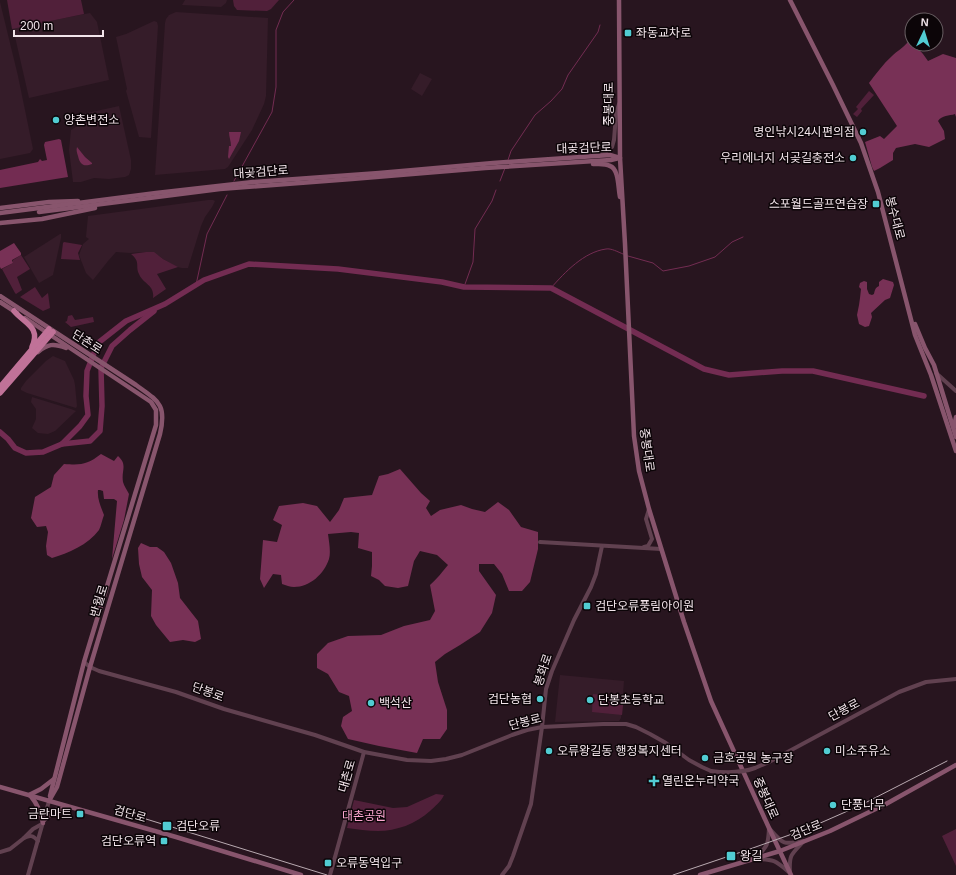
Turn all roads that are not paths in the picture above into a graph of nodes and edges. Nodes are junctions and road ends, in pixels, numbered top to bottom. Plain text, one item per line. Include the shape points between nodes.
1 (619, 0) edge
2 (790, 0) edge
3 (619, 102) junction
4 (585, 157) junction
5 (620, 158) junction
6 (582, 162) junction
7 (516, 164) junction
8 (492, 165) junction
9 (105, 200) junction
10 (135, 200) junction
11 (622, 203) junction
12 (0, 208) edge
13 (0, 213) edge
14 (0, 217) edge
15 (0, 222) edge
16 (0, 296) edge
17 (0, 302) edge
18 (14, 311) junction
19 (909, 311) junction
20 (50, 332) junction
21 (78, 351) junction
22 (31, 354) junction
23 (923, 355) junction
24 (113, 373) junction
25 (936, 373) junction
26 (0, 387) edge
27 (956, 391) edge
28 (0, 393) edge
29 (938, 398) junction
30 (944, 398) junction
31 (161, 406) joint
32 (156, 410) joint
33 (956, 416) edge
34 (954, 431) junction
35 (956, 437) edge
36 (956, 451) edge
37 (649, 509) junction
38 (540, 542) dead end
39 (602, 546) junction
40 (642, 548) junction
41 (661, 549) junction
42 (84, 662) junction
43 (90, 667) junction
44 (956, 679) edge
45 (542, 727) junction
46 (364, 752) junction
47 (956, 765) edge
48 (54, 779) junction
49 (0, 787) edge
50 (29, 795) junction
51 (49, 801) junction
52 (68, 807) junction
53 (43, 822) junction
54 (769, 828) junction
55 (24, 838) junction
56 (38, 840) junction
57 (804, 842) junction
58 (780, 851) junction
59 (0, 852) edge
60 (755, 859) junction
61 (791, 874) edge
62 (28, 875) edge
63 (301, 875) edge
64 (330, 875) edge
65 (502, 875) edge
66 (700, 875) edge

1 - 3 main road, 중봉대로
2 - 19 main road, 봉수대로 via 861,143 878,192
3 - 4 street via 612,147 608,151
3 - 5 main road, 중봉대로
4 - 5 main road, 대곶검단로 via 610,155
4 - 7 main road, 대곶검단로
5 - 6 main road, 대곶검단로
5 - 11 main road, 중봉대로
6 - 7 main road, 대곶검단로
6 - 11 main road via 613,167
7 - 8 main road, 대곶검단로
8 - 9 main road, 대곶검단로 via 223,185
8 - 10 main road, 대곶검단로 via 220,189
9 - 12 main road via 49,202
9 - 13 main road, 대곶검단로
10 - 14 main road, 대곶검단로
10 - 15 main road via 42,219
11 - 37 main road, 중봉대로 via 634,436 639,471
16 - 20 main road, 단촌로
17 - 18 main road, 단촌로
18 - 20 main road, 단촌로
18 - 22 highway via 34,332
19 - 23 main road, 봉수대로
19 - 25 main road
20 - 21 main road, 단촌로
20 - 22 highway
21 - 22 main road via 50,345
21 - 24 main road, 단촌로
22 - 26 highway
22 - 28 highway
23 - 25 main road
23 - 29 main road, 봉수대로
24 - 31 main road, 단촌로 via 153,398
24 - 32 main road, 단촌로 via 151,402
25 - 27 street
25 - 30 main road
29 - 30 main road
29 - 36 main road, 봉수대로
30 - 34 main road
31 - 43 main road, 반월로 via 160,434
32 - 42 main road, 반월로 via 154,433
33 - 34 main road
34 - 35 main road
37 - 40 street via 646,519 652,539 648,546
37 - 41 main road, 중봉대로
38 - 39 street
39 - 40 street
39 - 45 street, 봉화로 via 591,587 574,620 546,689
40 - 41 street
41 - 54 main road, 중봉대로 via 711,701
42 - 43 street, 단봉로
42 - 48 main road, 반월로
43 - 46 street, 단봉로
43 - 51 main road, 반월로 via 57,787
44 - 45 street, 단봉로, bridge via 926,682 899,692 769,762 745,771 730,773 711,771 702,767 666,743 626,724
45 - 46 street, 단봉로 via 446,759 407,760
45 - 65 street, 봉화로 via 531,804 509,866
46 - 64 street, 대촌로
47 - 57 main road, 검단로 via 886,804
48 - 50 main road
48 - 51 main road, 반월로
49 - 50 main road, 검단로
50 - 51 main road, 검단로
50 - 53 main road via 38,805
51 - 52 main road, 검단로
51 - 53 street, 반월로
52 - 53 main road via 56,810
52 - 63 main road, 검단로
53 - 55 street
53 - 56 street, 반월로
54 - 57 street via 780,841
54 - 58 main road, 중봉대로
54 - 60 street via 768,843
55 - 56 street via 32,835
55 - 59 street via 10,849
56 - 62 street, 반월로
57 - 58 main road, 검단로
57 - 61 street via 791,856
58 - 60 main road, 검단로
58 - 61 main road, 중봉대로
60 - 61 street via 774,861
60 - 66 main road, 검단로

